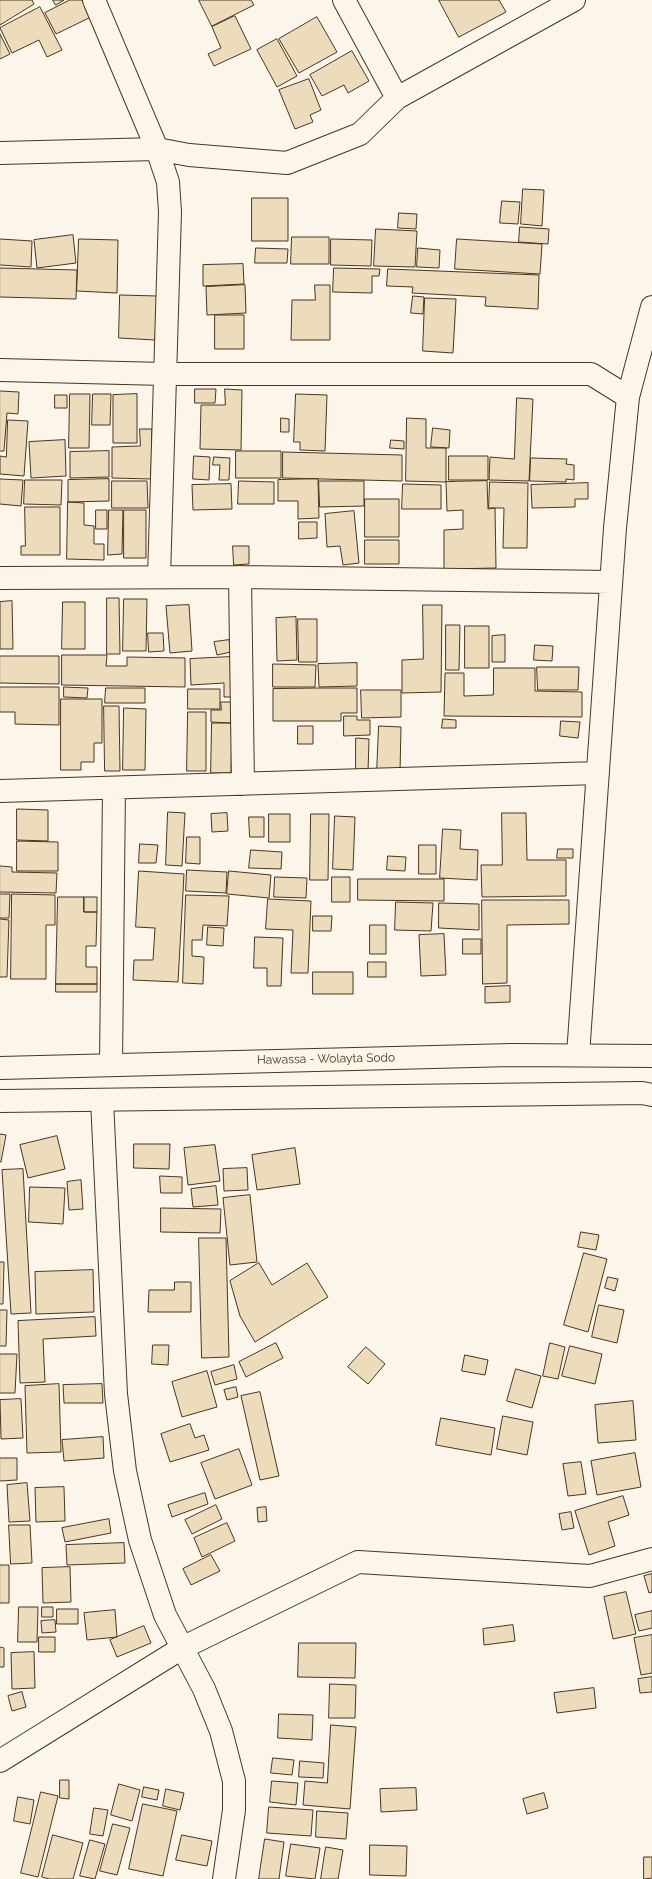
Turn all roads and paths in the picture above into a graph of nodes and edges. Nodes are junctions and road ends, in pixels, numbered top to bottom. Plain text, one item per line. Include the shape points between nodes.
1 (94, 0) edge
2 (344, 0) edge
3 (574, 0) edge
4 (397, 98) junction
5 (157, 149) junction
6 (0, 153) edge
7 (652, 307) edge
8 (0, 370) edge
9 (165, 374) junction
10 (628, 397) junction
11 (159, 577) junction
12 (240, 577) junction
13 (0, 578) edge
14 (611, 582) junction
15 (598, 773) junction
16 (243, 784) junction
17 (114, 788) junction
18 (0, 791) edge
19 (578, 1055) junction
20 (652, 1056) edge
21 (111, 1065) junction
22 (0, 1068) edge
23 (652, 1095) edge
24 (102, 1100) junction
25 (0, 1101) edge
26 (652, 1559) edge
27 (182, 1648) junction
28 (0, 1761) edge
29 (224, 1879) edge

1 - 5 street
2 - 4 street
3 - 4 street
4 - 5 street via 360,134 287,162 188,155
5 - 6 street
5 - 9 street via 168,182 170,212
7 - 10 street
8 - 9 street
9 - 10 street via 591,374
9 - 11 street
10 - 14 street
11 - 12 street
11 - 13 street
12 - 14 street
12 - 16 street
14 - 15 street
15 - 16 street
15 - 19 street
16 - 17 street
17 - 18 street
17 - 21 street
19 - 20 street, Hawassa - Wolayta Sodo
19 - 21 street, Hawassa - Wolayta Sodo
21 - 22 street, Hawassa - Wolayta Sodo
23 - 24 street via 642,1093
24 - 25 street
24 - 27 street via 116,1394 125,1470 140,1540 165,1614
26 - 27 street via 590,1576 358,1562
27 - 28 street
27 - 29 street via 204,1689 221,1731 234,1781 234,1810

